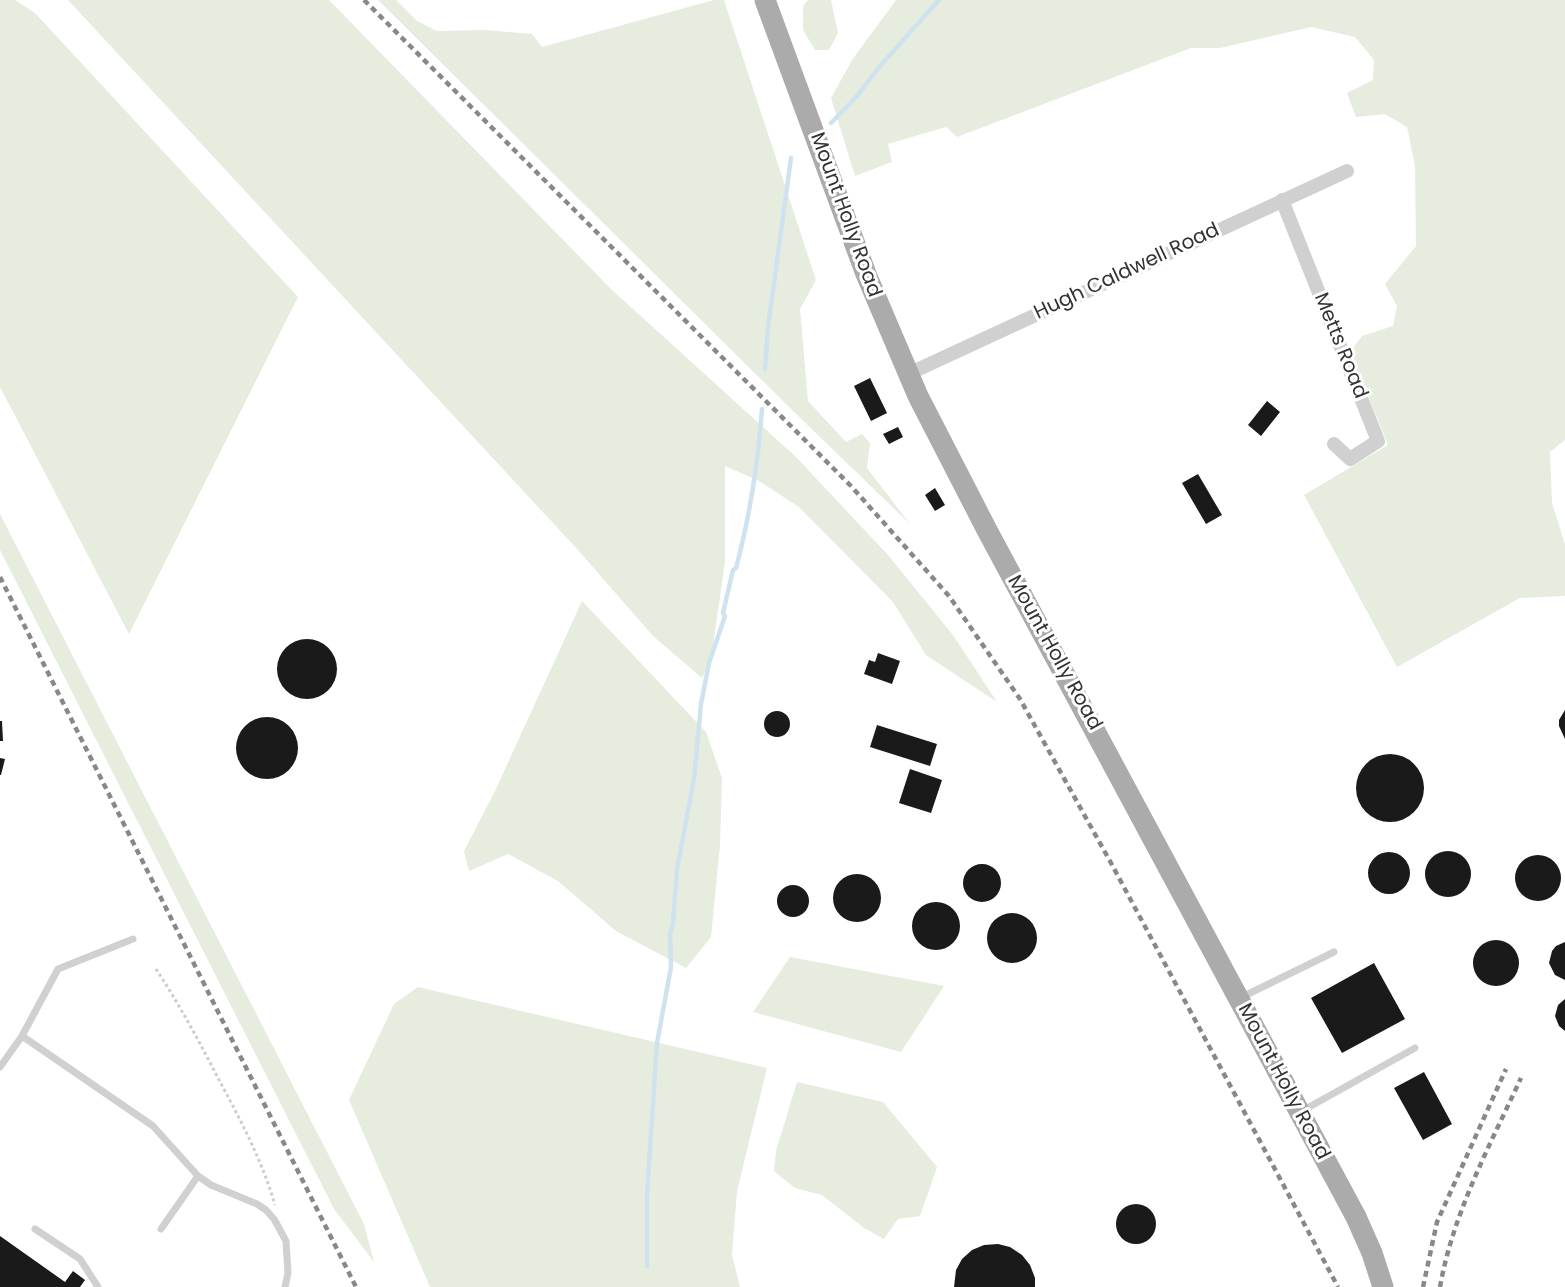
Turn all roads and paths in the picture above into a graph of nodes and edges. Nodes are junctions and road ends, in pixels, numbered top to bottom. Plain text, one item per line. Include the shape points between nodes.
1 (765, 0) edge
2 (1347, 171) dead end
3 (1282, 200) junction
4 (908, 374) junction
5 (1334, 444) dead end
6 (133, 939) dead end
7 (1334, 952) dead end
8 (156, 969) dead end
9 (1238, 999) junction
10 (22, 1036) junction
11 (1415, 1048) dead end
12 (0, 1067) edge
13 (1299, 1113) junction
14 (198, 1176) junction
15 (276, 1207) dead end
16 (35, 1229) dead end
17 (161, 1229) dead end
18 (98, 1287) edge
19 (285, 1287) edge
20 (1383, 1287) edge

1 - 4 main road, Mount Holly Road via 866,274
2 - 3 street, Hugh Caldwell Road
3 - 4 street, Hugh Caldwell Road
3 - 5 street, Metts Road via 1378,441 1350,459
4 - 9 main road, Mount Holly Road via 988,532
6 - 10 lane via 58,969
7 - 9 lane
8 - 15 path via 235,1109
9 - 13 main road, Mount Holly Road
10 - 12 lane
10 - 14 lane via 153,1126
11 - 13 lane
13 - 20 main road, Mount Holly Road via 1356,1217
14 - 17 lane
14 - 19 lane via 257,1204 274,1219 286,1241
16 - 18 lane via 80,1259

